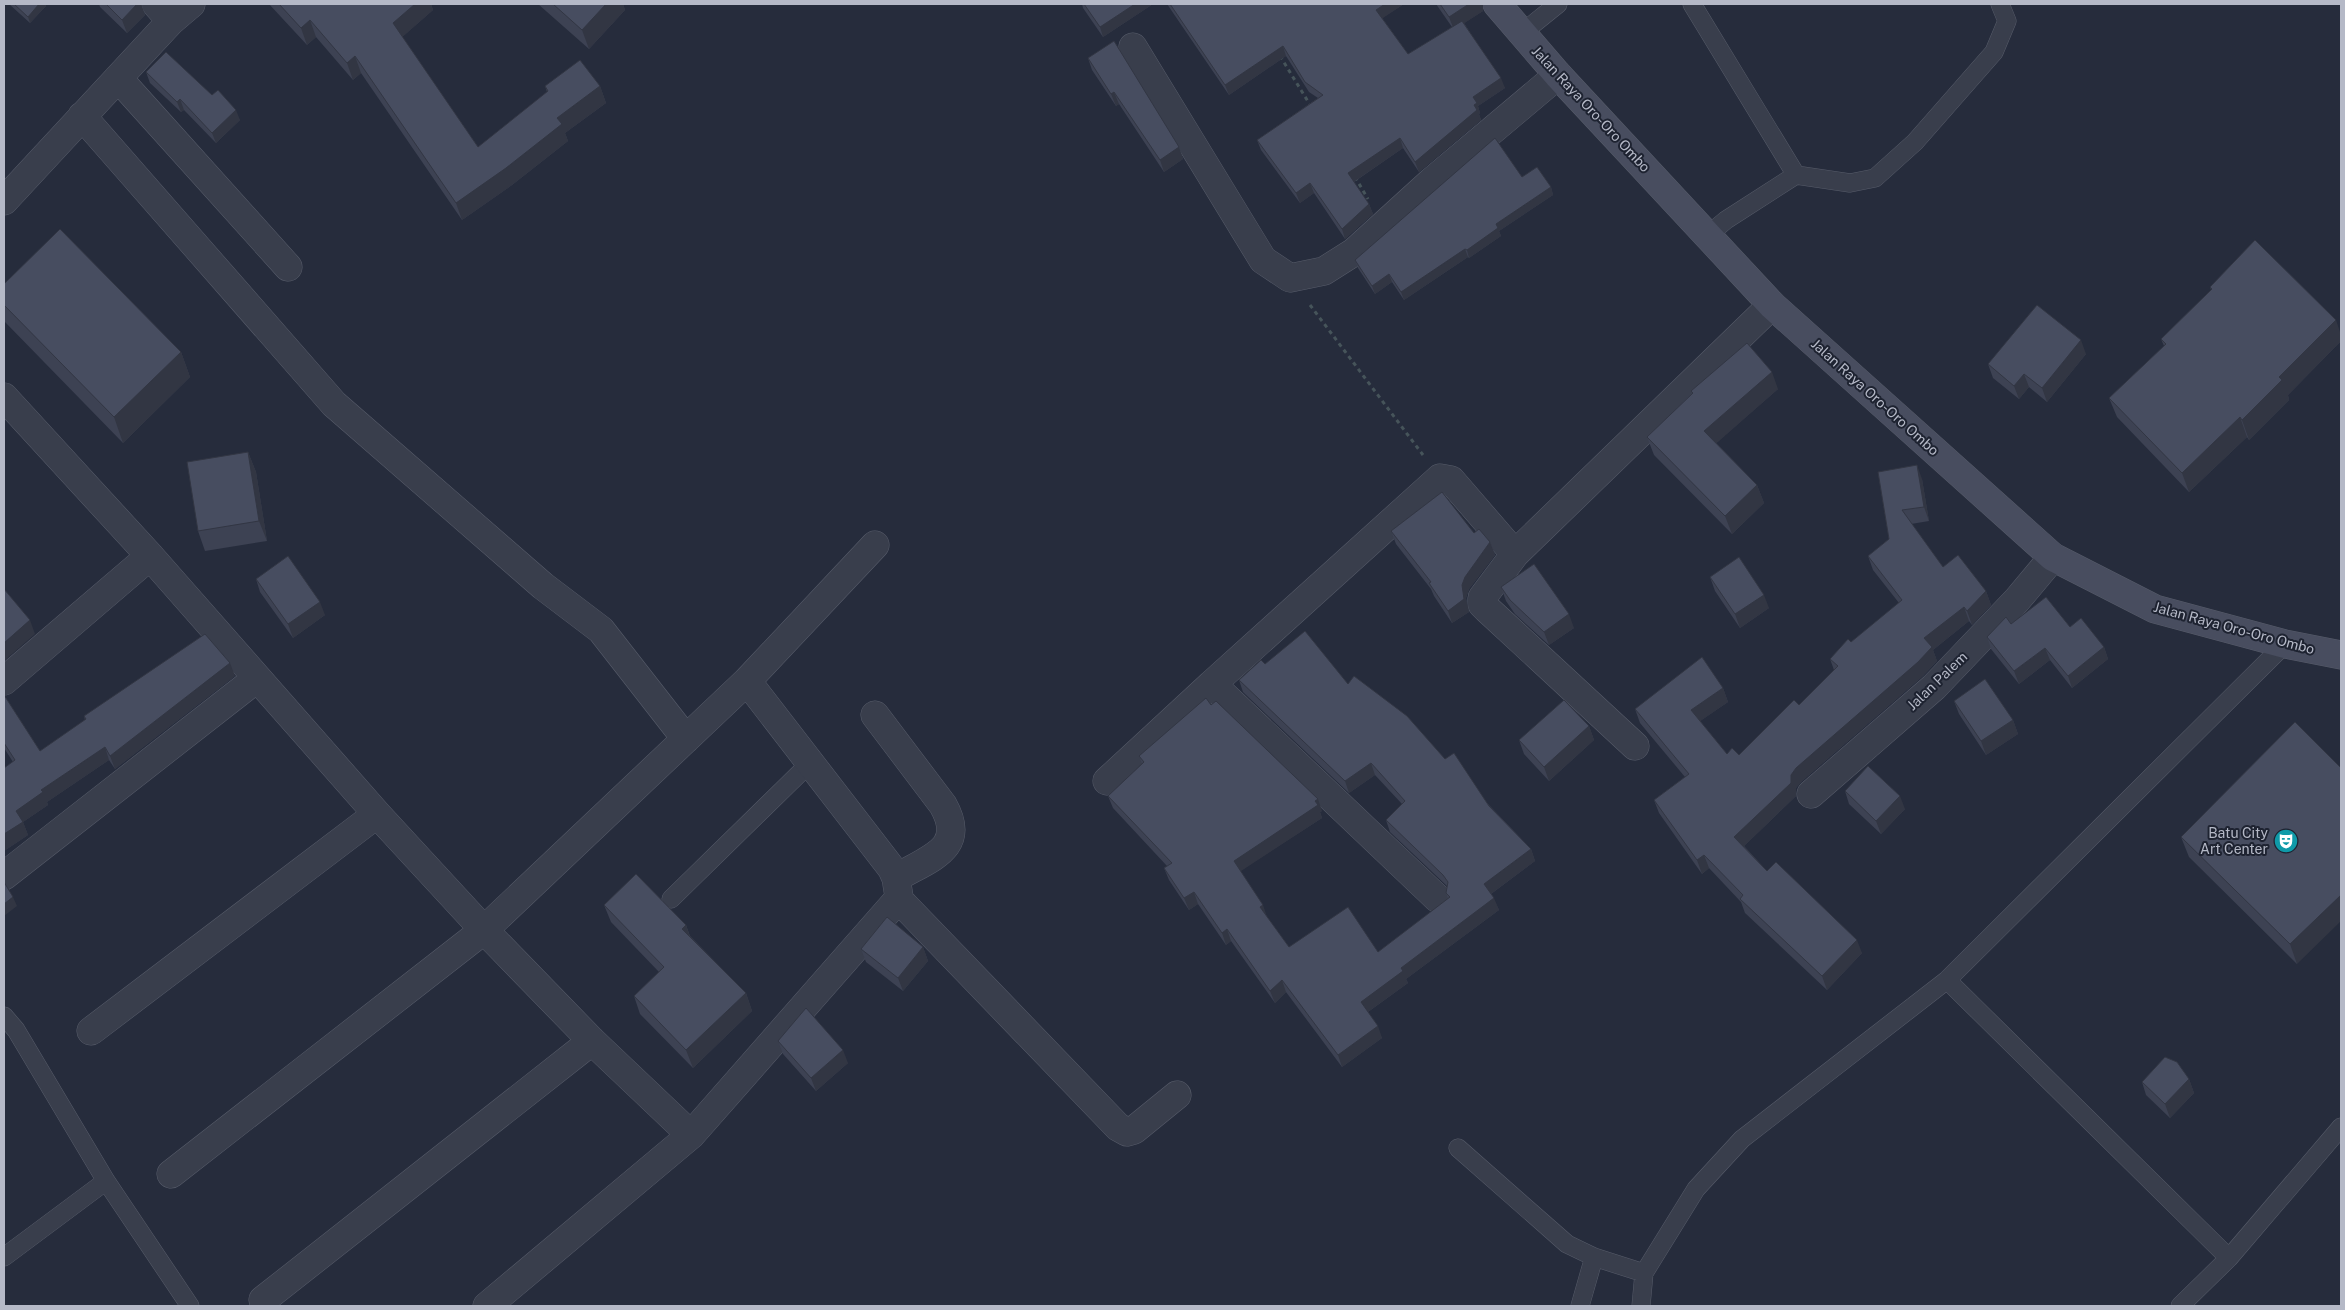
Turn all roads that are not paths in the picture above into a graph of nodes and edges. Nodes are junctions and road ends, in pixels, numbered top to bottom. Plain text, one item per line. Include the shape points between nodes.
1 (1497, 4) edge
2 (1558, 4) edge
3 (1692, 4) edge
4 (2000, 4) edge
5 (172, 10) edge
6 (1522, 33) junction
7 (1133, 47) dead end
8 (1558, 75) junction
9 (118, 78) junction
10 (82, 116) junction
11 (1796, 175) junction
12 (4, 201) edge
13 (1708, 235) junction
14 (288, 267) dead end
15 (1772, 305) junction
16 (4, 397) edge
17 (875, 546) dead end
18 (1515, 554) junction
19 (150, 556) junction
20 (2053, 557) junction
21 (2285, 644) junction
22 (2341, 655) edge
23 (256, 679) junction
24 (4, 681) edge
25 (747, 681) junction
26 (1212, 684) junction
27 (875, 715) dead end
28 (686, 739) junction
29 (1635, 746) dead end
30 (809, 764) junction
31 (1107, 781) dead end
32 (1811, 794) dead end
33 (377, 814) junction
34 (4, 876) edge
35 (898, 891) junction
36 (1437, 898) dead end
37 (671, 899) dead end
38 (484, 930) junction
39 (1947, 980) junction
40 (4, 1016) edge
41 (91, 1031) dead end
42 (592, 1041) junction
43 (1178, 1095) dead end
44 (2341, 1127) edge
45 (691, 1135) junction
46 (1458, 1148) dead end
47 (171, 1174) dead end
48 (106, 1181) junction
49 (4, 1257) edge
50 (1594, 1257) junction
51 (2229, 1258) junction
52 (1644, 1273) junction
53 (263, 1300) dead end
54 (190, 1306) edge
55 (487, 1306) edge
56 (1580, 1306) edge
57 (1641, 1306) edge
58 (2180, 1306) edge

1 - 6 main road, Jalan Raya Oro-Oro Ombo
2 - 6 lane
3 - 11 lane
4 - 11 lane via 2007,21 1994,52 1915,142 1875,178 1850,183
5 - 9 street
6 - 8 main road, Jalan Raya Oro-Oro Ombo
7 - 8 street via 1263,260 1290,278 1324,271 1354,252 1383,223
8 - 13 main road, Jalan Raya Oro-Oro Ombo
9 - 10 street
9 - 14 street
10 - 12 street
10 - 28 street via 334,404 543,586 601,630
11 - 13 lane
13 - 15 main road, Jalan Raya Oro-Oro Ombo
15 - 18 street
15 - 20 main road, Jalan Raya Oro-Oro Ombo
16 - 19 street
17 - 25 street
18 - 26 street via 1451,480 1440,478
18 - 29 street via 1482,598 1482,604
19 - 23 street
19 - 24 street
20 - 21 main road, Jalan Raya Oro-Oro Ombo via 2154,609
20 - 32 street, Jalan Palem via 1934,687
21 - 22 main road, Jalan Raya Oro-Oro Ombo
21 - 39 lane
23 - 33 street
23 - 34 street
25 - 28 street
25 - 30 street
26 - 31 street
26 - 36 street
27 - 35 street via 952,820 949,842
28 - 38 street
30 - 35 street
30 - 37 lane
33 - 38 street
33 - 41 street
35 - 43 street via 906,906 1118,1127 1127,1132 1134,1130
35 - 45 street via 894,904
38 - 42 street
38 - 47 street
39 - 51 lane
39 - 52 lane via 1742,1139 1696,1189
40 - 48 lane via 16,1030
42 - 45 street
42 - 53 street
44 - 51 lane
45 - 55 street
46 - 50 lane via 1567,1244
48 - 49 lane
48 - 54 lane
50 - 52 lane
50 - 56 lane
51 - 58 lane
52 - 57 lane

